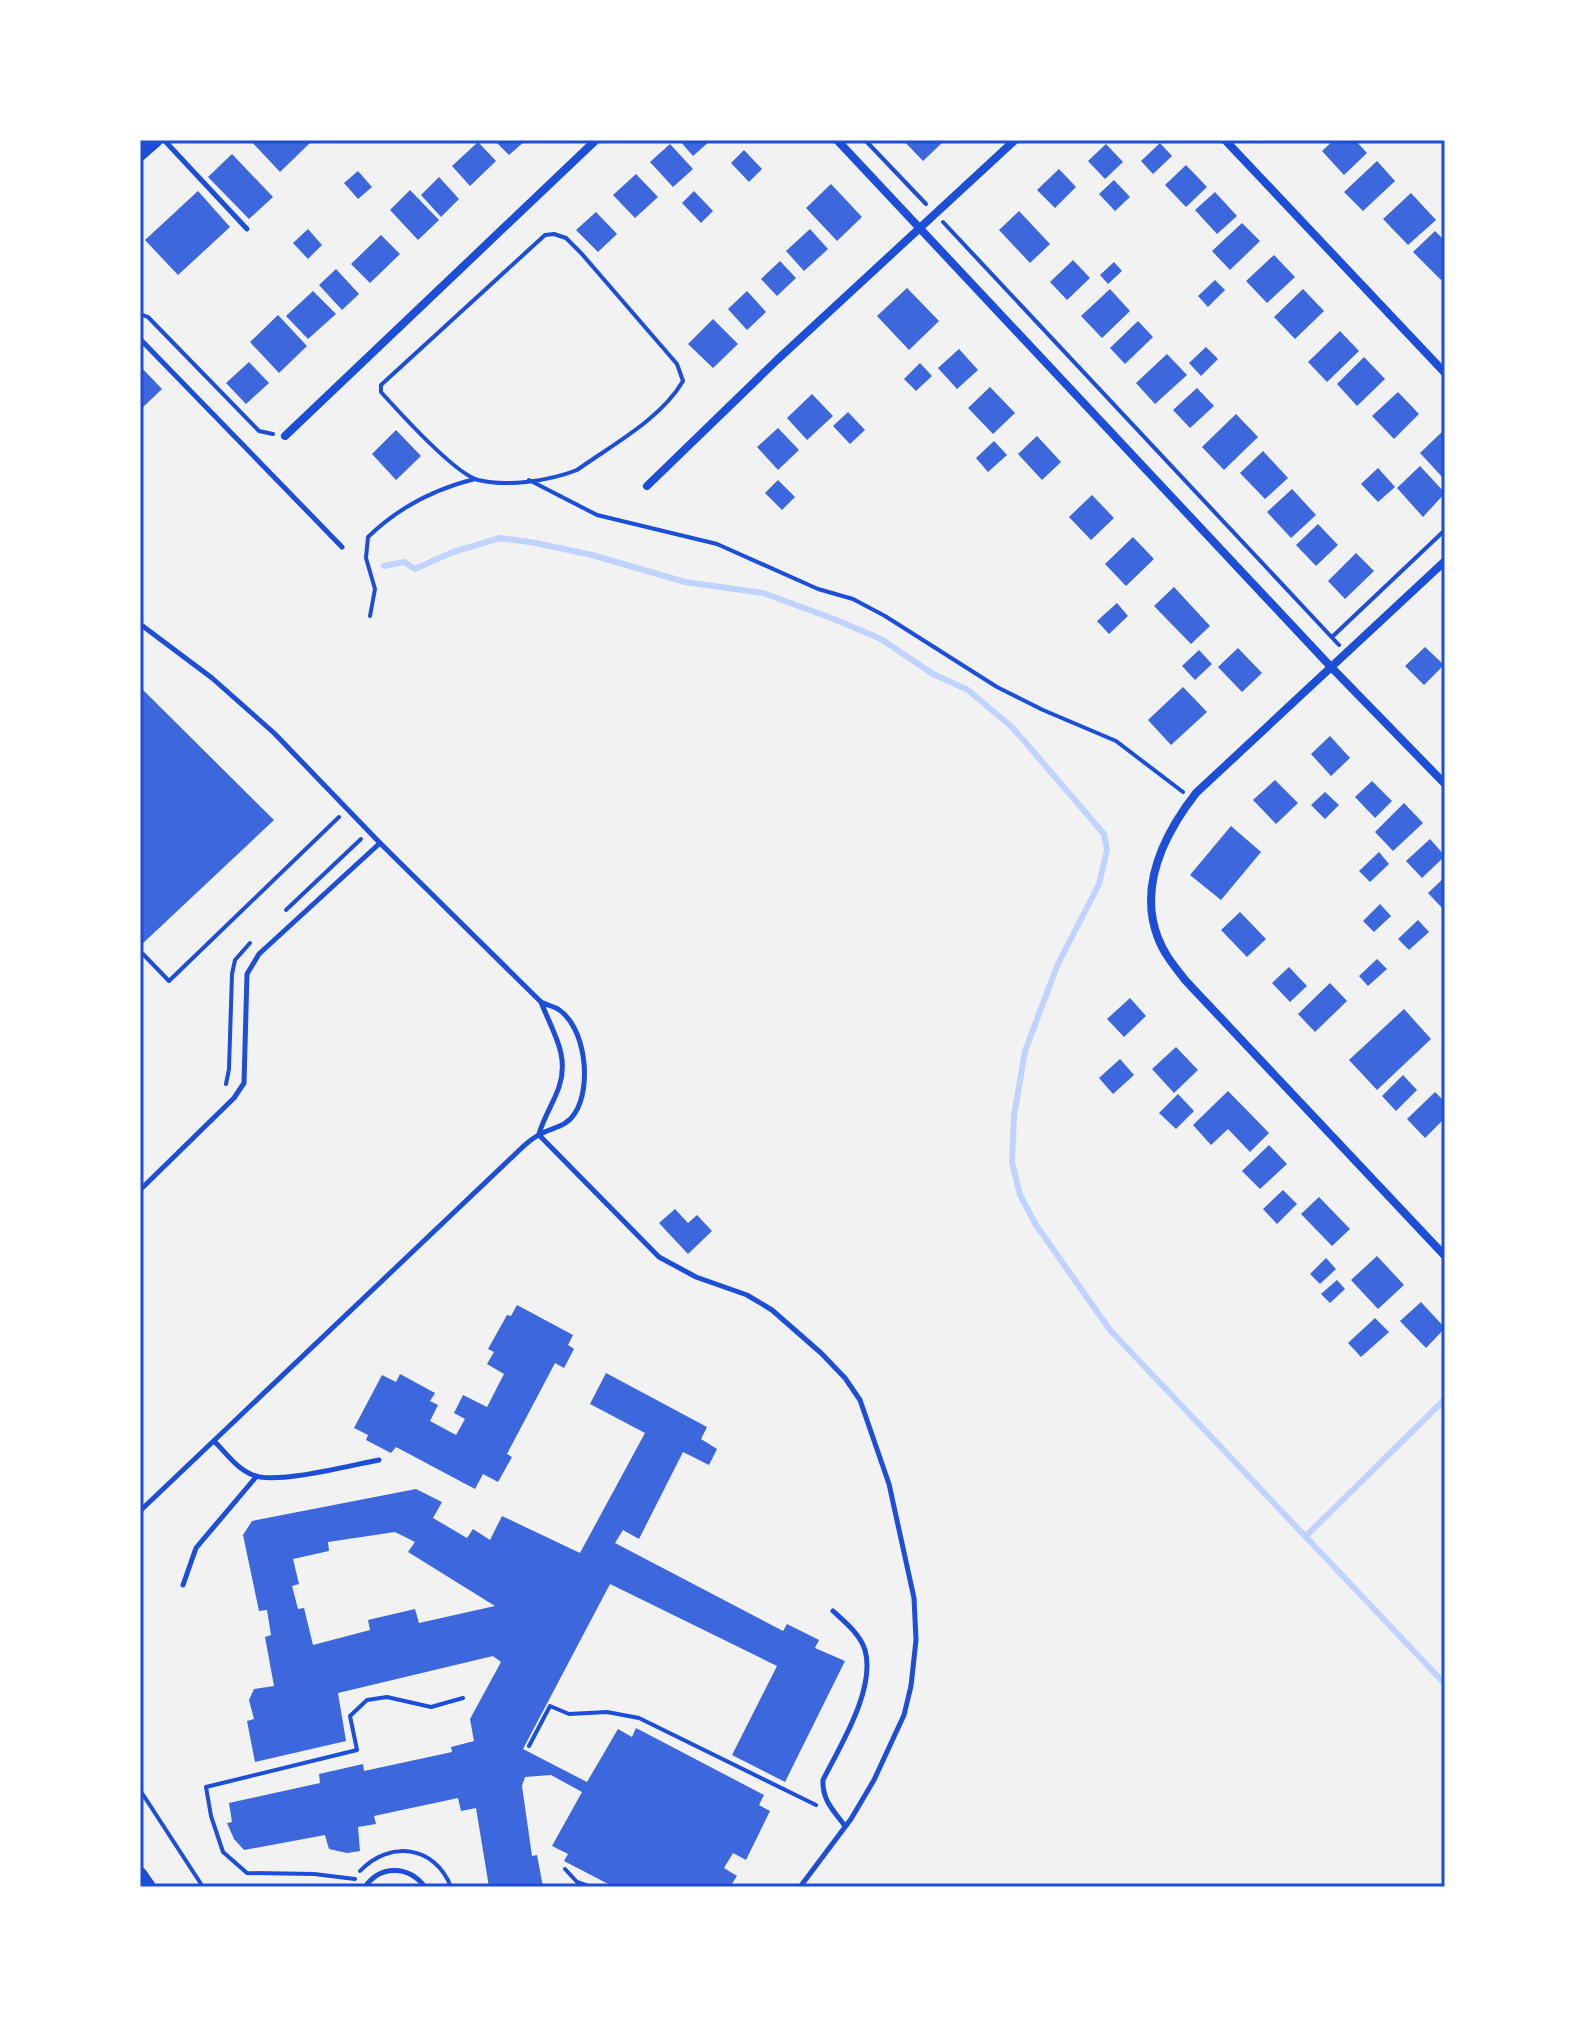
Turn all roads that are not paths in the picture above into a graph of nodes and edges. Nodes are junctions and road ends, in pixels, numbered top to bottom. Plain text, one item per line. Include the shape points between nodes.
1 (156, 140) edge
2 (164, 140) edge
3 (596, 140) edge
4 (837, 140) edge
5 (1015, 140) edge
6 (1225, 140) edge
7 (140, 154) edge
8 (247, 229) dead end
9 (920, 229) junction
10 (140, 339) edge
11 (1445, 373) edge
12 (285, 436) road end
13 (647, 486) dead end
14 (342, 547) dead end
15 (1445, 561) edge
16 (140, 624) edge
17 (1331, 667) junction
18 (1445, 784) edge
19 (380, 843) junction
20 (541, 1002) junction
21 (539, 1135) junction
22 (140, 1190) edge
23 (1445, 1256) edge
24 (215, 1442) junction
25 (379, 1460) dead end
26 (256, 1477) junction
27 (140, 1511) edge
28 (183, 1585) dead end
29 (833, 1611) dead end
30 (845, 1826) junction
31 (140, 1874) edge
32 (149, 1887) edge
33 (365, 1887) edge
34 (425, 1887) edge
35 (800, 1887) edge

1 - 7 main road
2 - 8 lane
3 - 12 street
4 - 9 street
5 - 9 street
6 - 11 street
9 - 13 street
9 - 17 street
10 - 14 lane
15 - 17 street
16 - 19 lane via 274,733
17 - 18 street
17 - 23 street via 1181,811 1160,850 1153,881 1157,937 1185,980
19 - 20 lane
19 - 22 lane via 250,965 244,1083
20 - 21 lane via 558,1039 563,1067
20 - 21 lane via 560,1010 572,1025 582,1047 585,1075 575,1112 561,1127
21 - 24 lane
21 - 30 lane via 659,1257 772,1310 829,1361 860,1400 889,1484 914,1598 915,1664 904,1715 890,1748
24 - 26 lane
24 - 27 lane
25 - 26 lane via 276,1479
26 - 28 lane via 196,1548
29 - 30 lane via 854,1630 865,1650 867,1674 858,1708 823,1780 826,1802
30 - 35 lane
31 - 32 main road
33 - 34 lane via 381,1872 397,1870 414,1874

